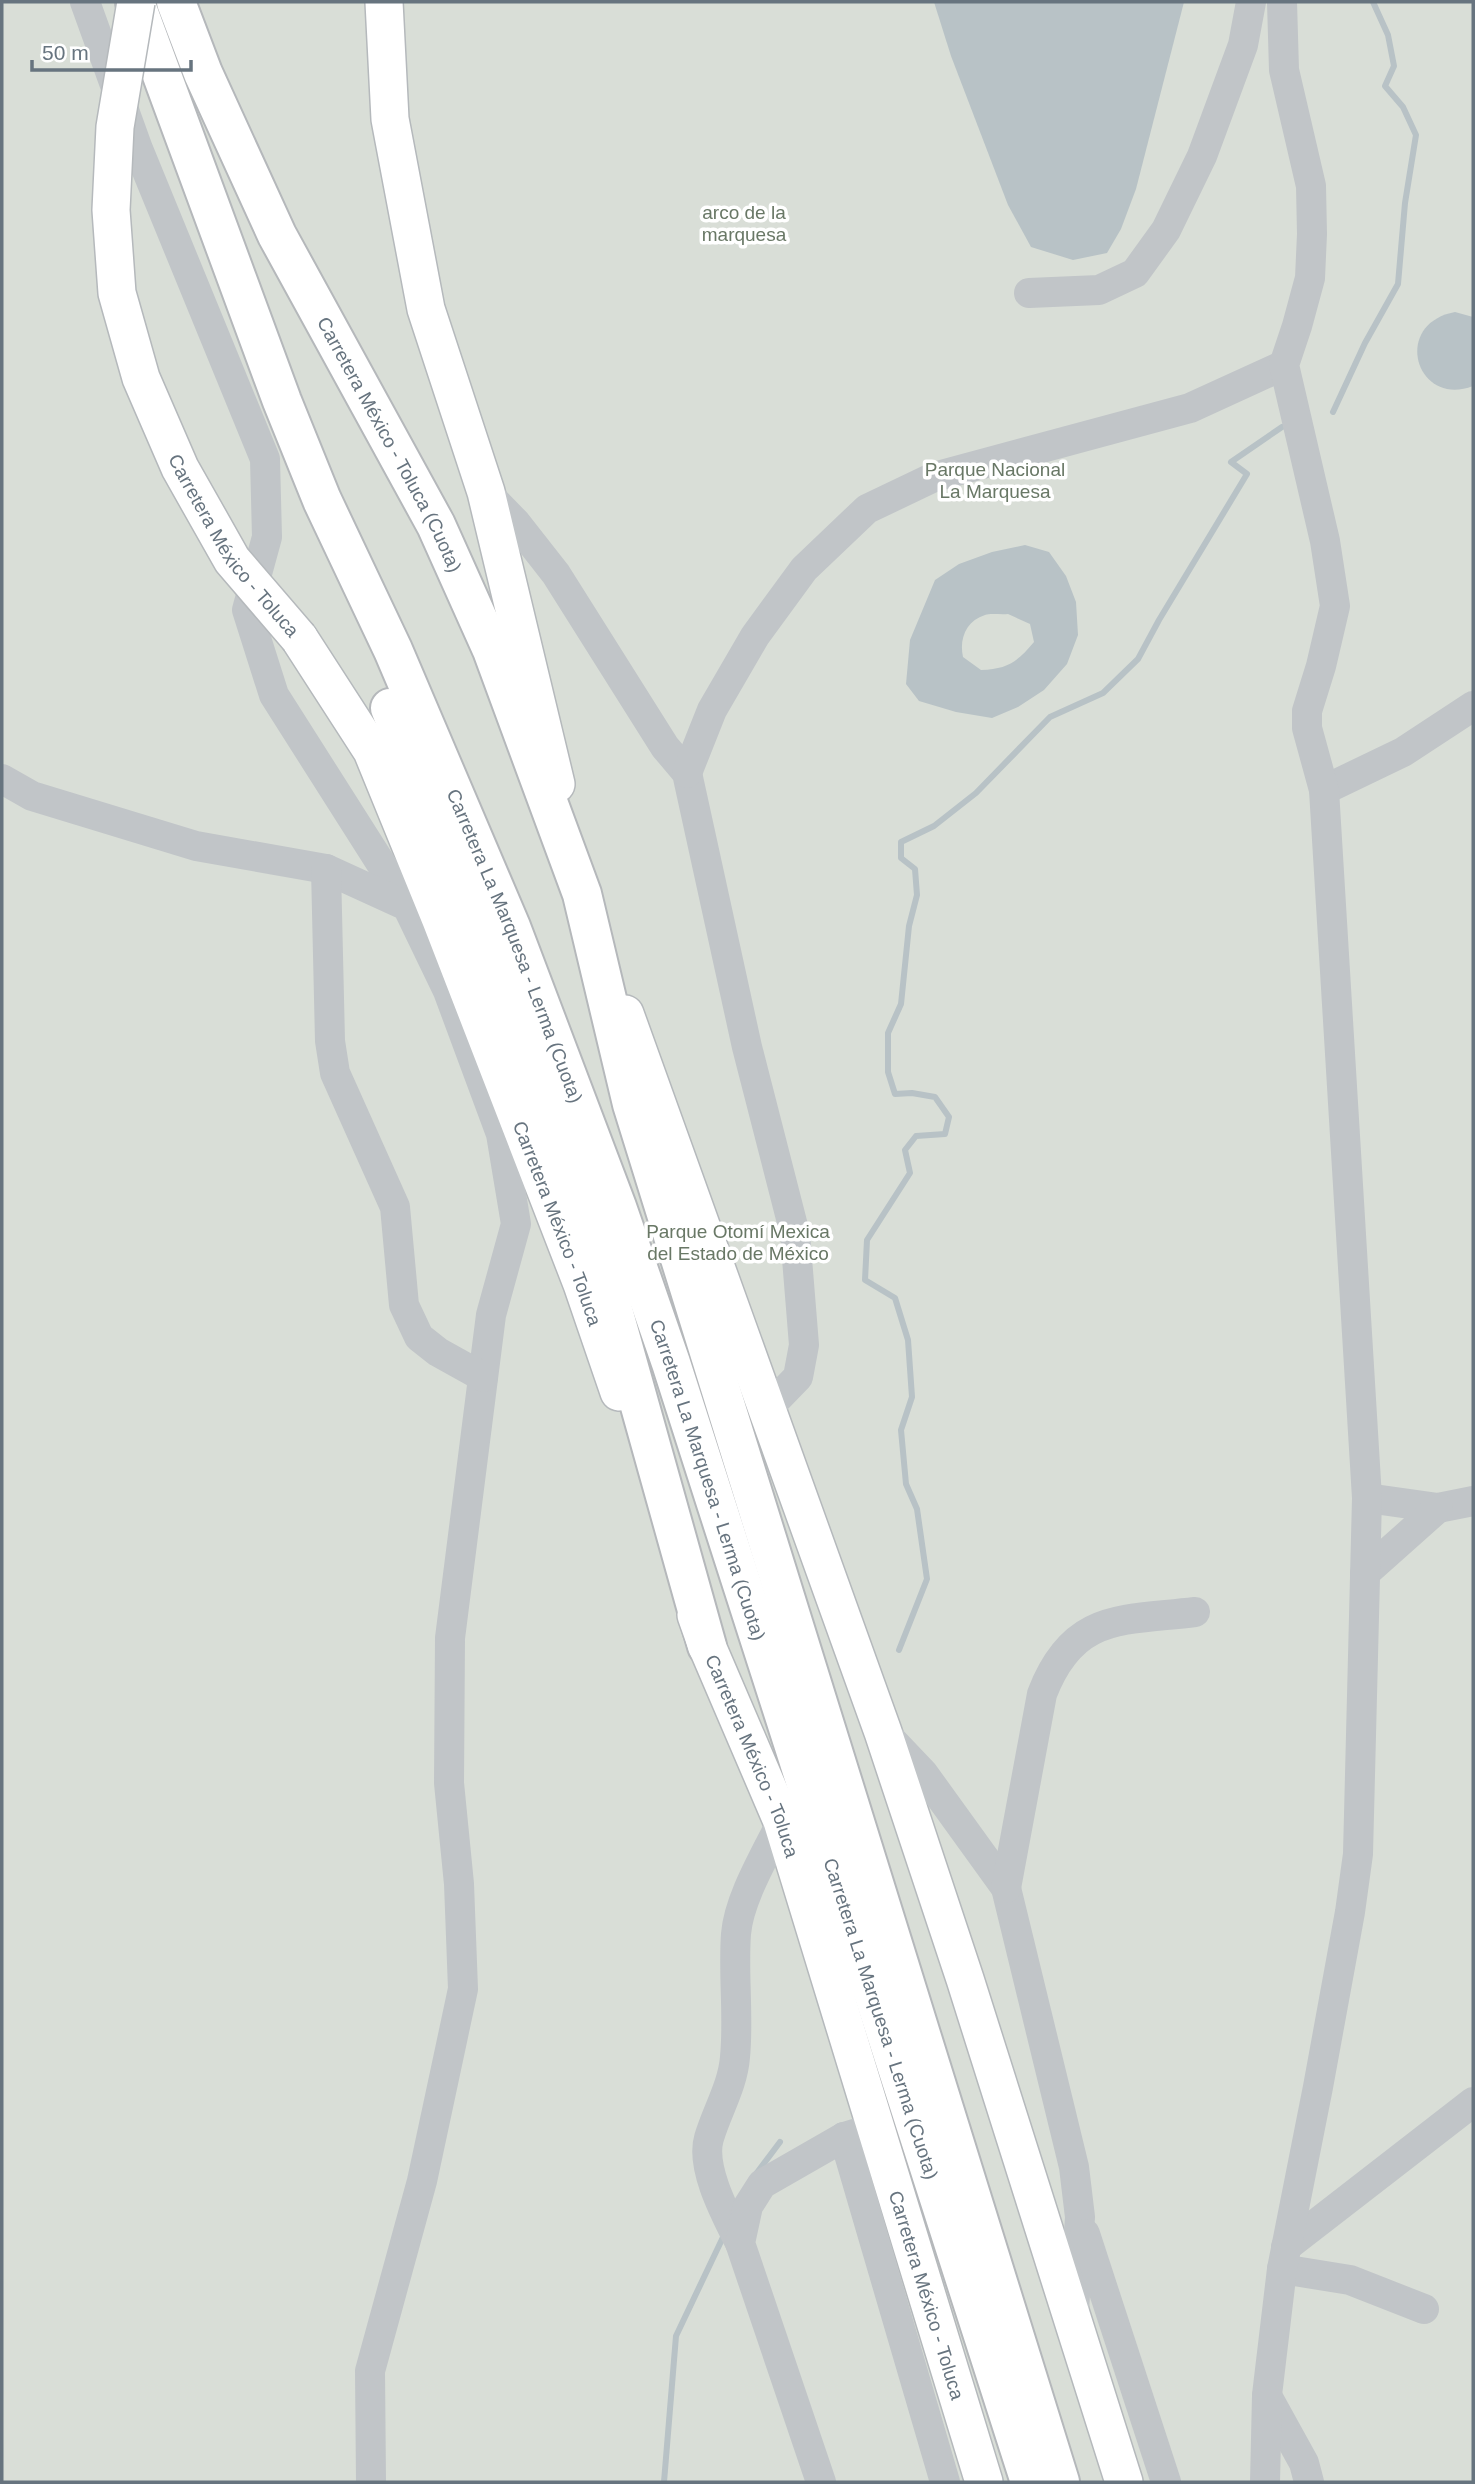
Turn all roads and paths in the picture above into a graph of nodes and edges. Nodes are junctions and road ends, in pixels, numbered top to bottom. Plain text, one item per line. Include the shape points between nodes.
1 (85, 2) edge
2 (135, 2) edge
3 (176, 2) edge
4 (384, 2) edge
5 (1251, 2) edge
6 (1282, 2) edge
7 (1028, 293) dead end
8 (1284, 365) junction
9 (265, 410) junction
10 (486, 492) junction
11 (322, 500) junction
12 (1473, 706) edge
13 (687, 773) junction
14 (2, 779) edge
15 (1324, 790) junction
16 (326, 869) junction
17 (582, 894) junction
18 (407, 906) junction
19 (441, 920) junction
20 (483, 1377) junction
21 (767, 1409) junction
22 (1367, 1498) junction
23 (1473, 1501) edge
24 (1438, 1508) junction
25 (1365, 1573) junction
26 (1195, 1612) dead end
27 (707, 1646) junction
28 (883, 1732) junction
29 (782, 1821) junction
30 (1006, 1888) junction
31 (1473, 2102) edge
32 (860, 2132) junction
33 (1080, 2217) junction
34 (736, 2237) junction
35 (1284, 2258) junction
36 (1424, 2309) dead end
37 (1073, 2321) junction
38 (1267, 2395) junction
39 (371, 2482) edge
40 (821, 2482) edge
41 (945, 2482) edge
42 (984, 2482) edge
43 (1030, 2482) edge
44 (1060, 2482) edge
45 (1124, 2482) edge
46 (1166, 2482) edge
47 (1265, 2482) edge
48 (1309, 2482) edge

1 - 9 street via 138,149
2 - 9 highway
2 - 19 main road, Carretera México - Toluca, bridge via 115,127 111,210 117,293 141,378 180,468 232,559 299,638 372,751
3 - 17 highway, Carretera México - Toluca (Cuota) via 277,235 436,525 492,650
4 - 10 main road via 390,119 417,269
5 - 7 street via 1243,46 1202,156 1166,230 1135,274 1099,289
6 - 8 street via 1284,70 1311,186 1312,234 1310,278
8 - 13 street via 1191,408 934,477 867,509 804,569 755,636 712,710
8 - 15 street via 1333,582 1330,631 1307,711 1307,728
9 - 11 highway
9 - 18 street via 267,537 247,610 274,695
10 - 13 street via 556,574 665,747
10 - 17 main road
11 - 27 highway via 347,597 490,959 605,1281
11 - 43 highway, Carretera La Marquesa - Lerma (Cuota) via 393,650 506,915 617,1207
12 - 15 street via 1402,752
13 - 21 street via 747,1047 795,1234 804,1345 798,1377
14 - 16 street via 32,796 196,846
15 - 22 street
16 - 18 street
16 - 20 street via 330,1041 335,1073 395,1207 404,1306 419,1337
17 - 21 main road
17 - 44 highway, Carretera La Marquesa - Lerma (Cuota) via 632,1104
18 - 19 street
18 - 20 street via 448,990 501,1134 516,1224 491,1315
19 - 27 main road, Carretera México - Toluca via 582,1284
20 - 39 street via 450,1638 449,1783 463,1989 422,2181 370,2371
21 - 28 main road
22 - 24 street
22 - 25 street
23 - 24 street
24 - 25 street
25 - 35 street via 1358,1854
26 - 30 street via 1110,1623 1089,1630 1061,1656 1042,1694
27 - 29 main road, Carretera México - Toluca
28 - 30 street via 923,1773
28 - 37 main road
29 - 32 main road, Carretera México - Toluca
29 - 34 street via 744,1900 736,1932 735,2059 708,2141 718,2196
30 - 33 street via 1074,2167
31 - 35 street
32 - 34 street via 762,2184
32 - 41 street
32 - 42 main road, Carretera México - Toluca
33 - 37 street
33 - 46 street
34 - 40 street
35 - 36 street
35 - 38 street
37 - 45 main road
38 - 47 street
38 - 48 street via 1304,2463

